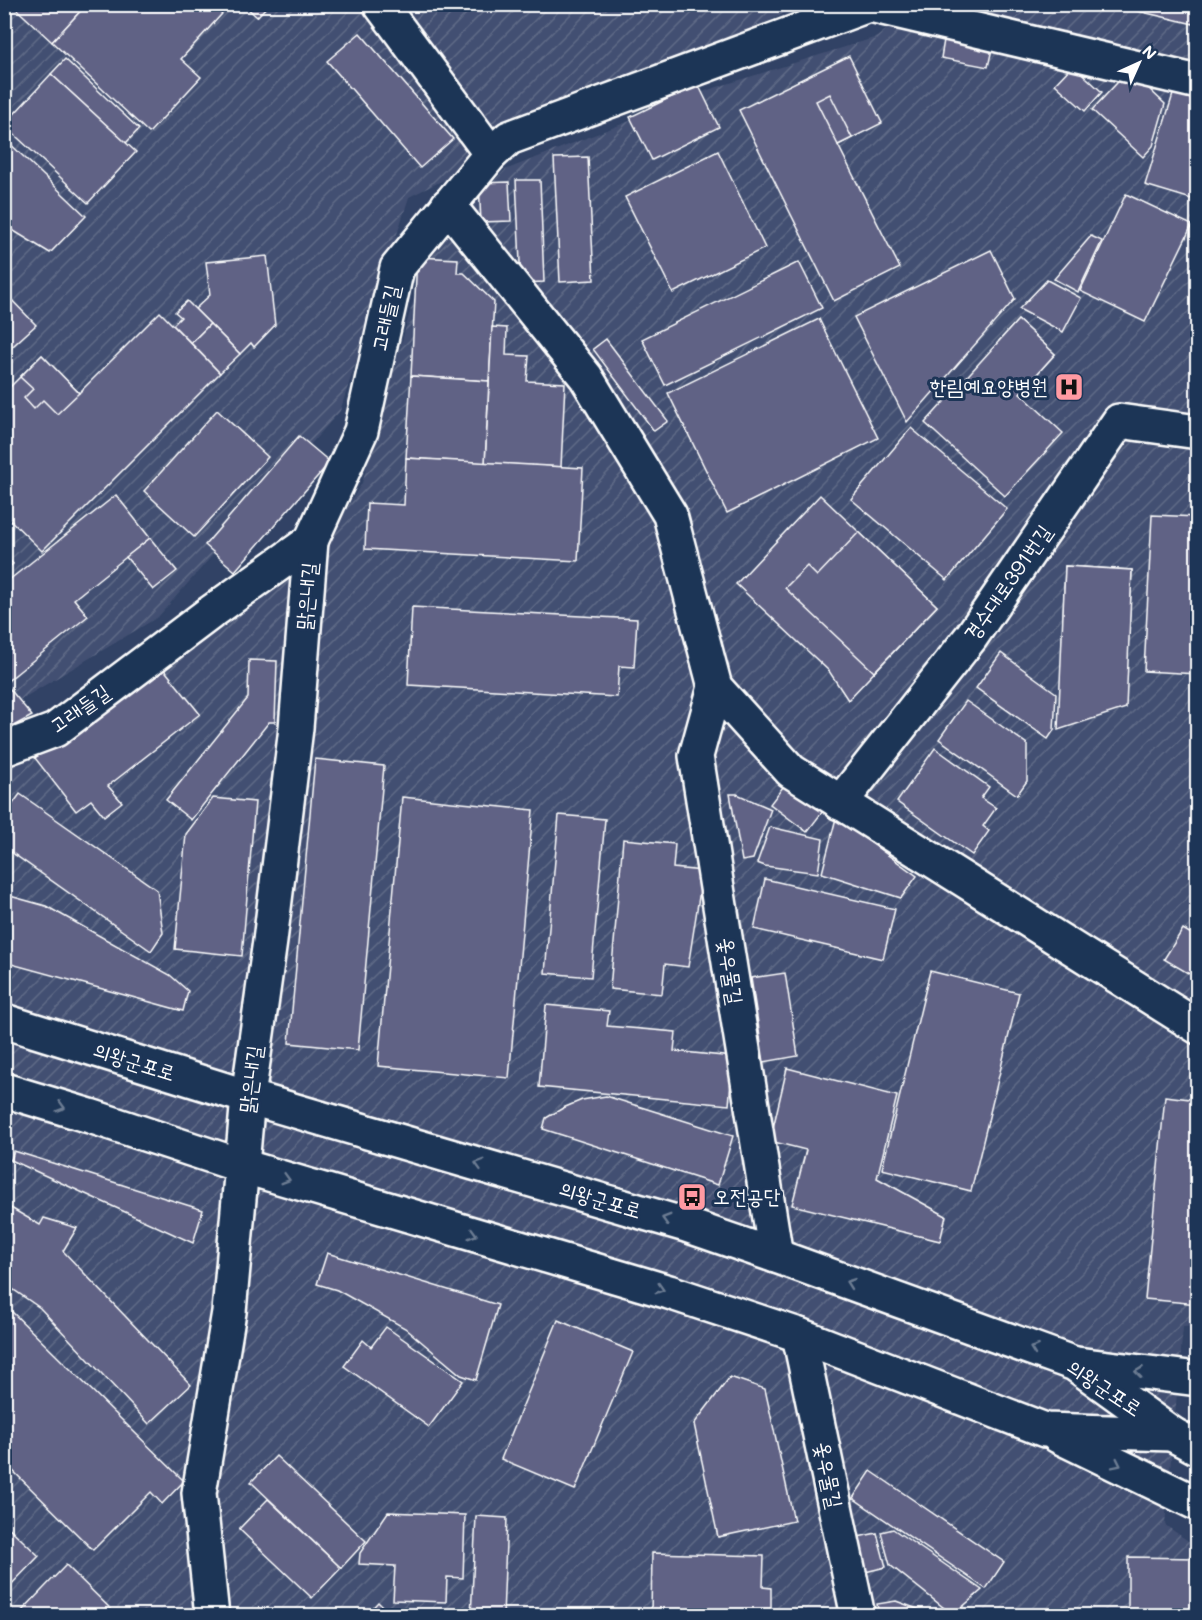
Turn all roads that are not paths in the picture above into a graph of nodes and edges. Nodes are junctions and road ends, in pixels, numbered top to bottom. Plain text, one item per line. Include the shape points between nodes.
1 (380, 4) edge
2 (871, 4) edge
3 (1197, 82) edge
4 (491, 154) junction
5 (448, 205) junction
6 (1197, 432) edge
7 (311, 541) junction
8 (715, 687) junction
9 (4, 750) edge
10 (840, 803) junction
11 (4, 1021) edge
12 (1197, 1027) edge
13 (4, 1090) edge
14 (248, 1097) junction
15 (242, 1166) junction
16 (776, 1256) junction
17 (799, 1335) junction
18 (1075, 1364) junction
19 (1197, 1379) edge
20 (1045, 1430) junction
21 (1185, 1441) edge
22 (1197, 1504) edge
23 (212, 1616) edge
24 (858, 1616) edge

1 - 4 street
2 - 3 street
2 - 4 street, 고래들길 via 509,138
4 - 5 street, 고래들길
5 - 7 street, 고래들길 via 397,268 361,431
5 - 8 street via 586,377 670,515
6 - 10 street, 경수대로391번길 via 1119,421 971,637
7 - 9 street, 고래들길 via 55,730
7 - 14 street, 맑은내길 via 296,728
8 - 10 street via 791,771
8 - 16 street, 옻우물길 via 696,756
10 - 12 street
11 - 14 street, 의왕군포로
13 -> 15 street, 의왕군포로
14 - 15 street, 맑은내길
16 -> 14 street, 의왕군포로 via 686,1225
15 -> 17 street, 의왕군포로 via 658,1289
15 - 23 street, 맑은내길 via 229,1312 199,1494
18 -> 16 street, 의왕군포로
17 - 20 street, 의왕군포로
17 - 24 street, 옻우물길
19 -> 18 street
18 - 21 street, 의왕군포로
20 - 21 street, 의왕군포로
20 -> 22 street

